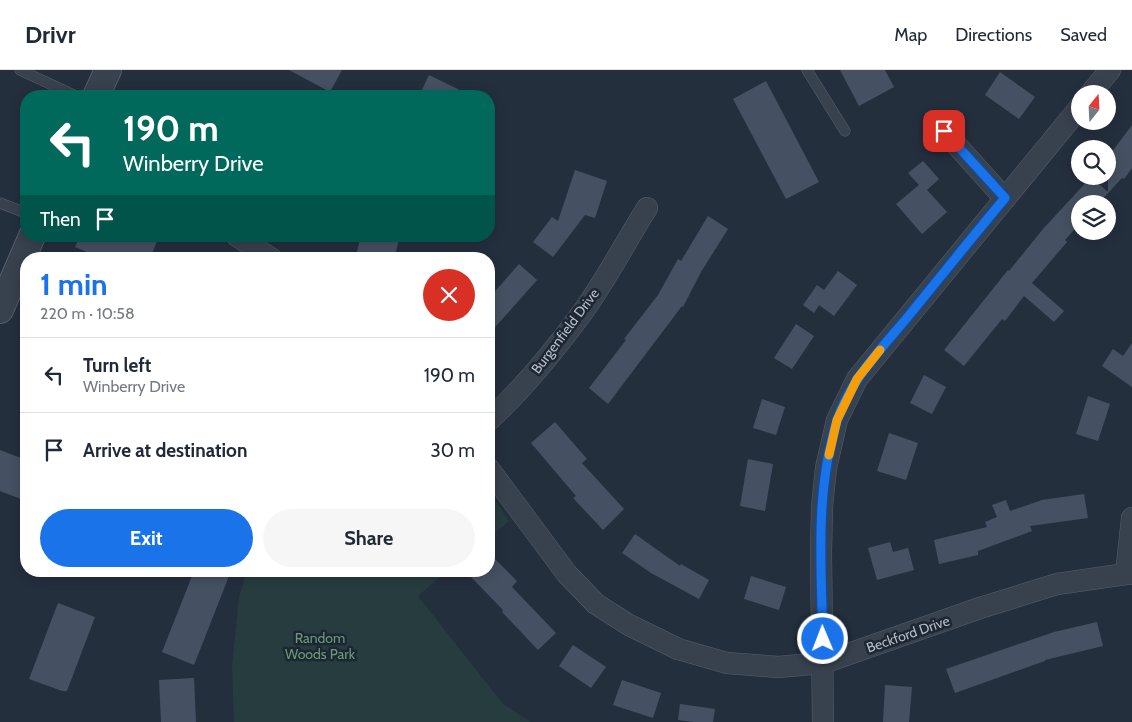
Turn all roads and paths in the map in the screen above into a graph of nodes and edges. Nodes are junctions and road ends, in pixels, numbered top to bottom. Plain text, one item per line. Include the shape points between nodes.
1 (20, 70) edge
2 (108, 70) edge
3 (807, 70) edge
4 (1110, 70) edge
5 (1098, 85) edge
6 (63, 90) edge
7 (99, 90) edge
8 (1071, 117) edge
9 (845, 131) dead end
10 (944, 131) dead end
11 (1005, 198) junction
12 (0, 204) edge
13 (647, 208) dead end
14 (20, 211) edge
15 (246, 242) edge
16 (261, 252) edge
17 (20, 264) edge
18 (0, 310) edge
19 (495, 414) edge
20 (495, 477) edge
21 (1132, 518) edge
22 (1129, 574) edge
23 (823, 663) junction
24 (823, 722) edge

1 - 6 lane
2 - 7 street
3 - 9 lane
4 - 5 street
8 - 11 street
10 - 11 street
11 - 23 street via 857,379 837,420 826,468 822,507
12 - 14 lane
13 - 19 street, Burgenfield Drive via 582,312 545,360
15 - 16 street
17 - 18 street
20 - 23 street, Beckford Drive via 567,574 596,604 629,625 678,648 727,663 778,667
21 - 22 street
22 - 23 street, Beckford Drive via 1057,584
23 - 24 street

